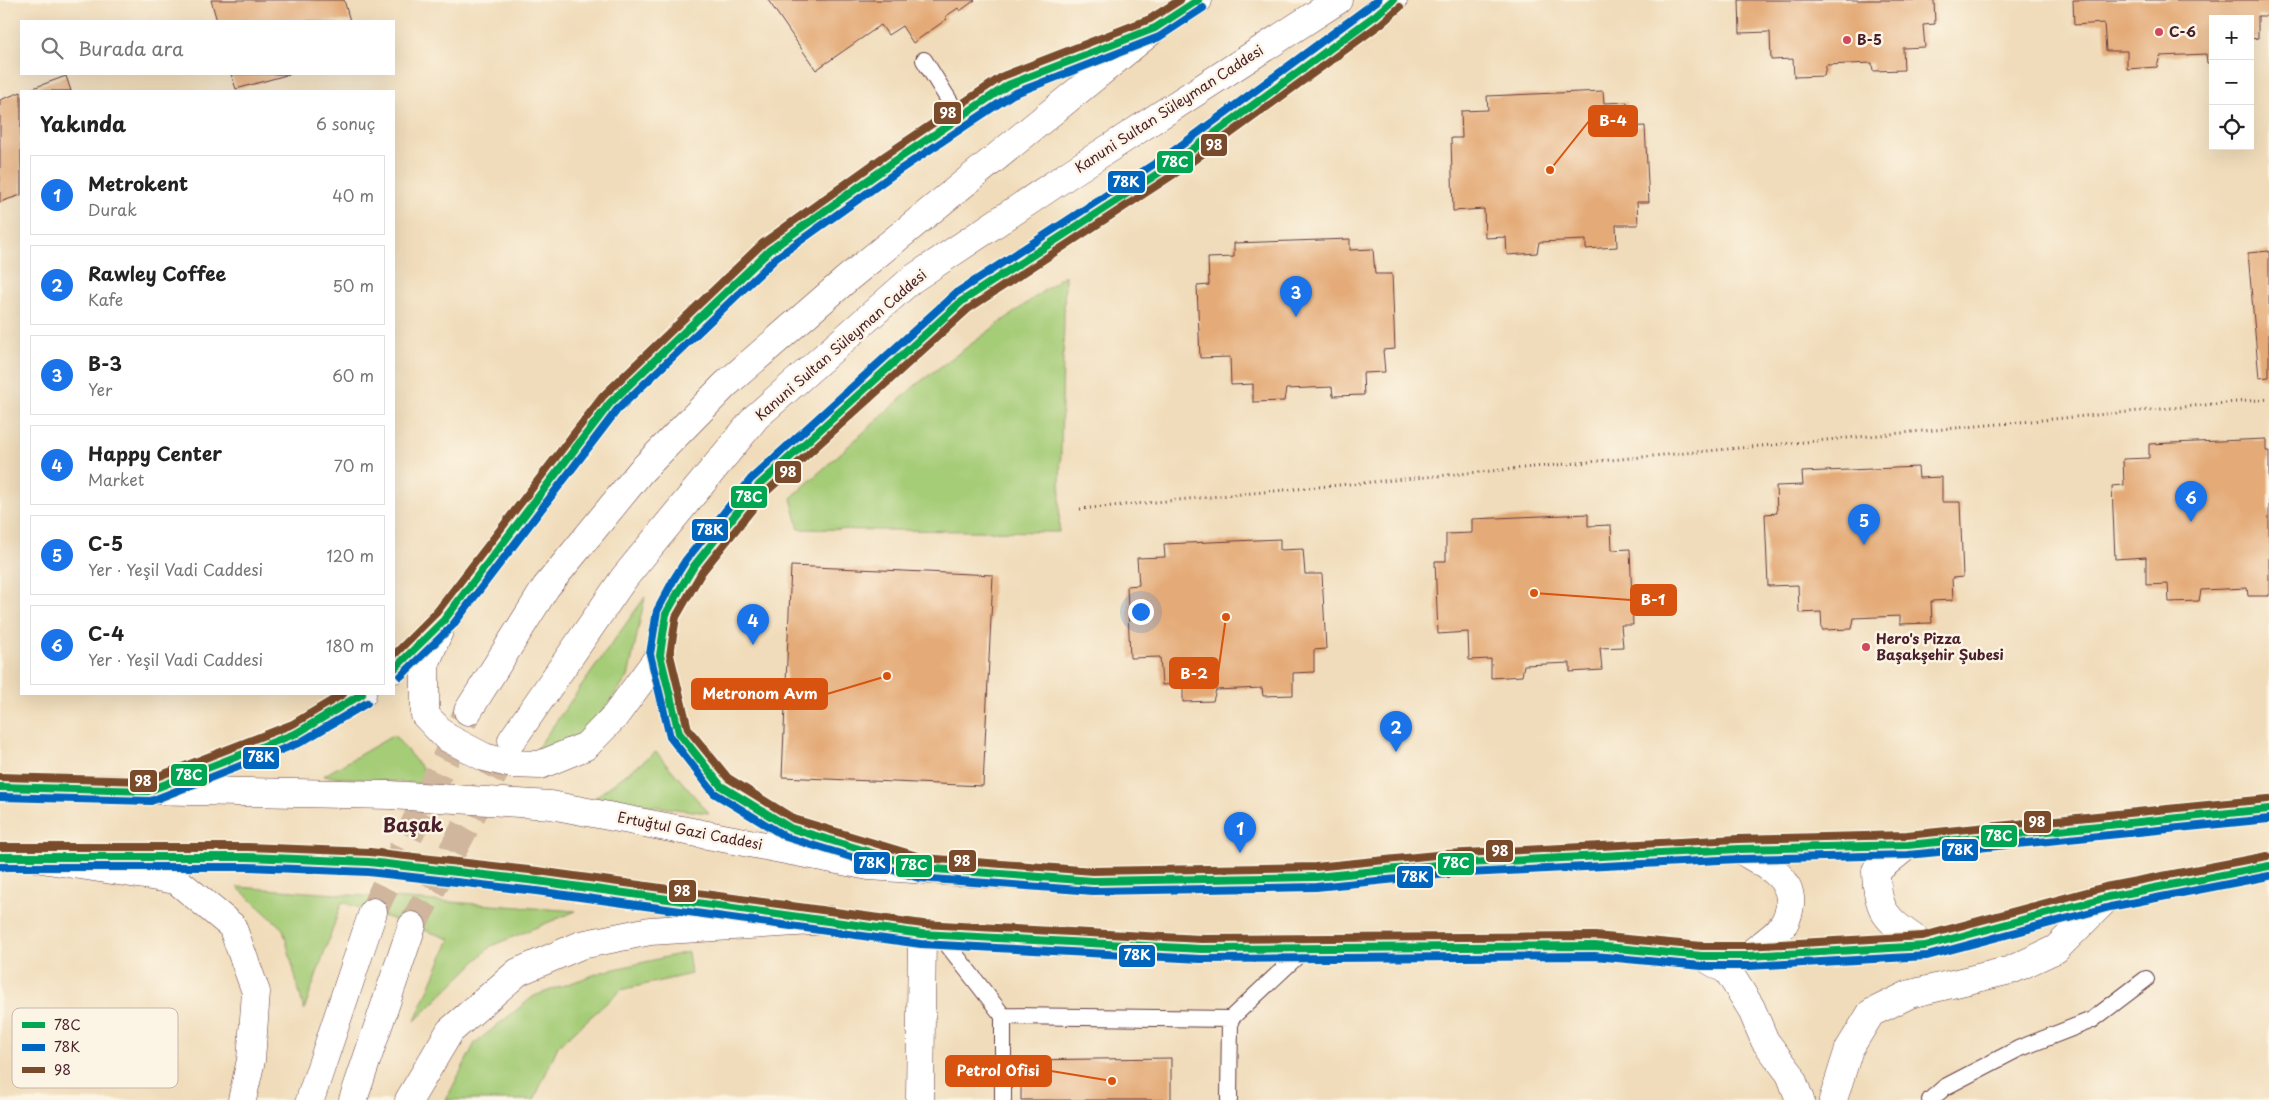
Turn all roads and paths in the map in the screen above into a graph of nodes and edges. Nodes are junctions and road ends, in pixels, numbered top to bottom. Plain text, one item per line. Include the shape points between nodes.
1 (1198, 0) edge
2 (1338, 0) edge
3 (1393, 0) edge
4 (1155, 28) junction
5 (924, 60) dead end
6 (960, 118) junction
7 (2269, 399) edge
8 (1080, 509) dead end
9 (444, 620) junction
10 (660, 656) junction
11 (395, 668) edge
12 (360, 695) edge
13 (468, 710) tunnel mouth
14 (512, 740) tunnel mouth
15 (0, 786) edge
16 (148, 791) junction
17 (2269, 809) edge
18 (1908, 845) junction
19 (1738, 849) junction
20 (0, 857) edge
21 (29, 857) junction
22 (2269, 866) edge
23 (922, 868) junction
24 (2108, 897) junction
25 (373, 912) tunnel mouth
26 (829, 920) junction
27 (412, 926) tunnel mouth
28 (931, 935) junction
29 (1925, 946) junction
30 (1306, 948) junction
31 (1702, 956) junction
32 (1748, 956) junction
33 (2146, 979) dead end
34 (1003, 1016) junction
35 (1230, 1019) junction
36 (242, 1100) edge
37 (310, 1100) edge
38 (353, 1100) edge
39 (409, 1100) edge
40 (920, 1100) edge
41 (1003, 1100) edge
42 (1229, 1100) edge
43 (1800, 1100) edge
44 (1832, 1100) edge
45 (1930, 1100) edge

1 - 4 main road
2 - 14 main road, Kanuni Sultan Süleyman Caddesi via 911,280 756,417 624,578
3 - 10 main road via 1174,163 962,301 759,485 694,566 666,614
4 - 6 main road via 1008,85
4 - 13 main road via 848,278 724,385 641,470 546,586
5 - 6 lane
6 - 9 main road via 770,250 610,403
7 - 8 path
9 - 10 main road via 425,665 425,715 446,737 484,757 512,764 540,765 586,746 615,716
9 - 11 main road
10 - 23 main road via 679,733 721,786 790,828
12 - 16 main road via 297,733
15 - 16 main road, Ertuğtul Gazi Caddesi
16 - 23 main road, Ertuğtul Gazi Caddesi via 390,795 552,805 869,866
17 - 18 main road, Ertuğtul Gazi Caddesi
18 - 19 main road, Ertuğtul Gazi Caddesi
18 - 29 main road via 1876,871 1876,893 1888,920
19 - 23 main road, Ertuğtul Gazi Caddesi via 1447,864 1316,877 1093,881
19 - 32 main road via 1779,875 1787,886 1790,899 1788,915 1780,930
20 - 21 main road
21 - 26 main road via 247,857 369,862 537,880
21 - 36 main road via 176,880 232,926 256,992 251,1060
22 - 24 main road
24 - 29 main road
24 - 44 main road via 2056,949 2011,970 1910,994 1871,1013 1849,1049
25 - 37 main road
26 - 28 main road
26 - 39 main road via 650,931 581,944 518,972 450,1031
27 - 38 main road
28 - 30 main road via 1201,950
28 - 34 lane
28 - 40 main road
29 - 32 main road
30 - 31 main road via 1595,946
30 - 35 lane
31 - 32 main road
31 - 43 main road via 1728,971 1751,1008 1765,1041 1790,1074
33 - 45 lane via 2092,1020 2018,1049 1945,1087
34 - 35 lane
34 - 41 lane
35 - 42 lane

